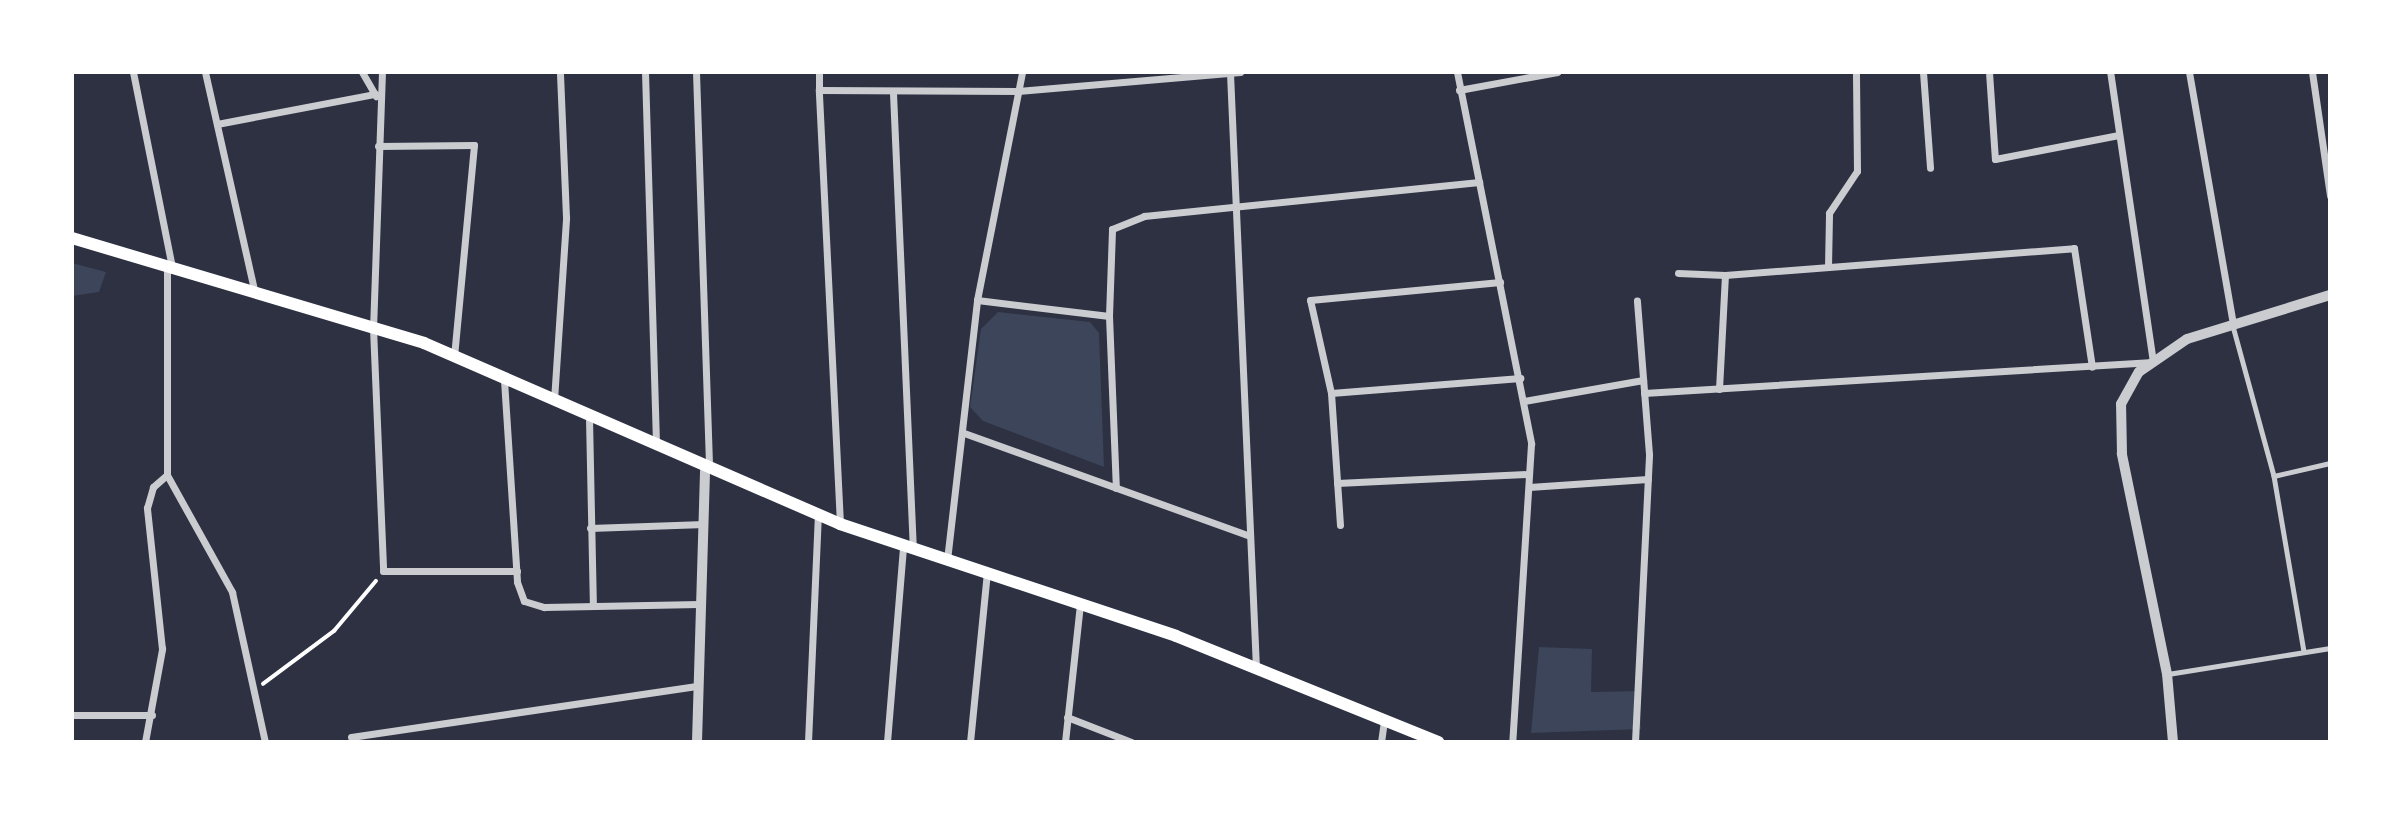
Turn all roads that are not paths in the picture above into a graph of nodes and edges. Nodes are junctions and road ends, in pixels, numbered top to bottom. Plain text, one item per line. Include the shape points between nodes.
1 (133, 72) edge
2 (205, 72) edge
3 (362, 72) edge
4 (382, 72) edge
5 (560, 72) edge
6 (645, 72) edge
7 (696, 72) edge
8 (819, 72) edge
9 (1022, 72) edge
10 (1240, 72) edge
11 (1457, 72) edge
12 (1557, 72) edge
13 (1856, 72) edge
14 (1923, 72) edge
15 (1989, 72) edge
16 (2110, 72) edge
17 (2189, 72) edge
18 (2312, 72) edge
19 (1230, 73) edge
20 (819, 90) junction
21 (1459, 90) junction
22 (1018, 91) junction
23 (893, 93) junction
24 (375, 94) junction
25 (380, 103) junction
26 (217, 124) junction
27 (2119, 135) junction
28 (378, 146) junction
29 (1930, 168) dead end
30 (1479, 182) junction
31 (2330, 196) edge
32 (1235, 206) junction
33 (72, 238) edge
34 (170, 266) junction
35 (1828, 267) junction
36 (1678, 273) dead end
37 (1725, 275) junction
38 (1500, 282) junction
39 (256, 293) junction
40 (2330, 295) edge
41 (976, 300) junction
42 (1637, 300) dead end
43 (1109, 316) junction
44 (2233, 325) junction
45 (373, 328) junction
46 (454, 357) junction
47 (2153, 362) junction
48 (2092, 367) junction
49 (1520, 378) junction
50 (504, 380) junction
51 (1643, 380) junction
52 (1719, 389) junction
53 (1331, 393) junction
54 (1644, 393) junction
55 (1524, 401) junction
56 (554, 402) junction
57 (589, 418) junction
58 (964, 432) junction
59 (656, 448) junction
60 (2330, 463) edge
61 (707, 472) junction
62 (1530, 474) junction
63 (167, 475) junction
64 (2274, 477) junction
65 (1648, 479) junction
66 (1337, 484) junction
67 (1529, 487) junction
68 (1116, 488) junction
69 (818, 515) junction
70 (704, 524) junction
71 (840, 524) junction
72 (1340, 525) dead end
73 (590, 528) junction
74 (1250, 536) junction
75 (908, 547) junction
76 (947, 561) junction
77 (517, 571) junction
78 (987, 572) junction
79 (1080, 603) junction
80 (699, 604) junction
81 (593, 605) junction
82 (2330, 648) edge
83 (2304, 651) junction
84 (1256, 668) junction
85 (2167, 674) junction
86 (698, 685) junction
87 (72, 715) edge
88 (152, 715) junction
89 (1067, 717) junction
90 (1384, 720) junction
91 (351, 737) dead end
92 (145, 742) edge
93 (265, 742) edge
94 (697, 742) edge
95 (808, 742) edge
96 (887, 742) edge
97 (970, 742) edge
98 (1065, 742) edge
99 (1131, 742) edge
100 (1381, 742) edge
101 (1437, 742) edge
102 (1512, 742) edge
103 (1634, 742) edge
104 (2173, 742) edge

1 - 34 street
2 - 26 street
3 - 24 street
4 - 25 street
5 - 56 street via 566,217
6 - 59 street
7 - 61 street
8 - 20 street
9 - 22 street
10 - 19 street
11 - 21 street
12 - 21 street
13 - 35 street via 1857,171 1829,213
14 - 29 street
15 - 27 street via 1995,159
16 - 27 street
17 - 44 street
18 - 31 street
19 - 22 street
19 - 32 street
20 - 23 street
20 - 71 street
21 - 30 street
22 - 23 street
22 - 41 street
23 - 75 street
24 - 25 street
24 - 26 street
25 - 28 street
26 - 39 street
27 - 47 street
28 - 45 street
28 - 46 street via 474,145
30 - 32 street
30 - 38 street
32 - 43 street via 1144,216 1112,229
32 - 74 street
33 - 34 main road
34 - 39 main road
34 - 63 street
35 - 37 street
35 - 48 street via 2074,248
36 - 37 street
37 - 52 street
38 - 49 street
38 - 53 street via 1310,300
39 - 45 main road
40 - 44 street
41 - 43 street
41 - 58 street
42 - 51 street
43 - 68 street
44 - 47 street via 2188,339
44 - 64 lane
45 - 46 main road
45 - 77 street via 383,571
46 - 50 main road
47 - 48 street
47 - 85 street via 2139,372 2121,404 2122,454
48 - 52 street
49 - 53 street
49 - 55 street
50 - 56 main road
50 - 77 street
51 - 54 street
51 - 55 street
52 - 54 street
53 - 66 street
54 - 65 street
55 - 62 street
56 - 57 main road
57 - 59 main road
57 - 73 street
58 - 68 street
58 - 76 street
59 - 61 main road
60 - 64 lane
61 - 69 main road
61 - 70 street
62 - 66 street
62 - 67 street
63 - 88 street via 153,487 147,508 162,649
63 - 93 street via 232,592
64 - 83 lane
65 - 67 street
65 - 103 street
66 - 72 street
67 - 102 street
68 - 74 street
69 - 71 main road
69 - 95 street
70 - 73 street
70 - 80 street
71 - 75 main road
73 - 81 street
74 - 84 street
75 - 76 main road
75 - 96 street
76 - 78 main road
77 - 81 street via 519,593 533,606
78 - 79 main road
78 - 97 street
79 - 84 main road
79 - 89 street
80 - 81 street
80 - 86 street
82 - 83 lane
83 - 85 lane
84 - 90 main road
85 - 104 street
86 - 91 street
86 - 94 street
87 - 88 street
88 - 92 street
89 - 98 street
89 - 99 street
90 - 100 street
90 - 101 main road

